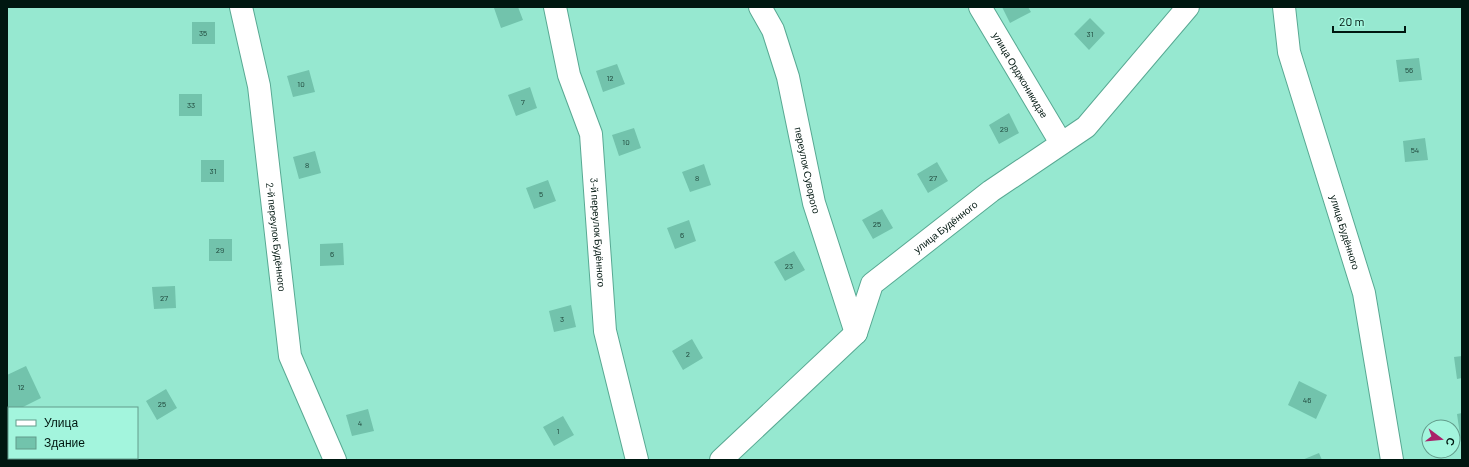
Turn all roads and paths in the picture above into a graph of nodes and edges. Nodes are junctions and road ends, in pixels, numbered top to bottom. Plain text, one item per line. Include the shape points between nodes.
1 (241, 7) edge
2 (555, 7) edge
3 (760, 7) edge
4 (980, 7) edge
5 (1188, 7) edge
6 (1284, 7) edge
7 (1061, 143) junction
8 (856, 333) junction
9 (335, 460) edge
10 (636, 460) edge
11 (721, 460) edge
12 (1392, 460) edge

1 - 9 street, 2-й переулок Будённого via 259,86 290,356
2 - 10 street, 3-й переулок Будённого via 569,75 591,134 605,331
3 - 8 street, переулок Суворого via 773,30 788,77 814,202
4 - 7 street, улица Орджоникидзе
5 - 7 street, улица Будённого via 1086,127
6 - 12 street, улица Будённого via 1289,52 1364,293
7 - 8 street, улица Будённого via 991,191 872,284
8 - 11 street, улица Будённого

